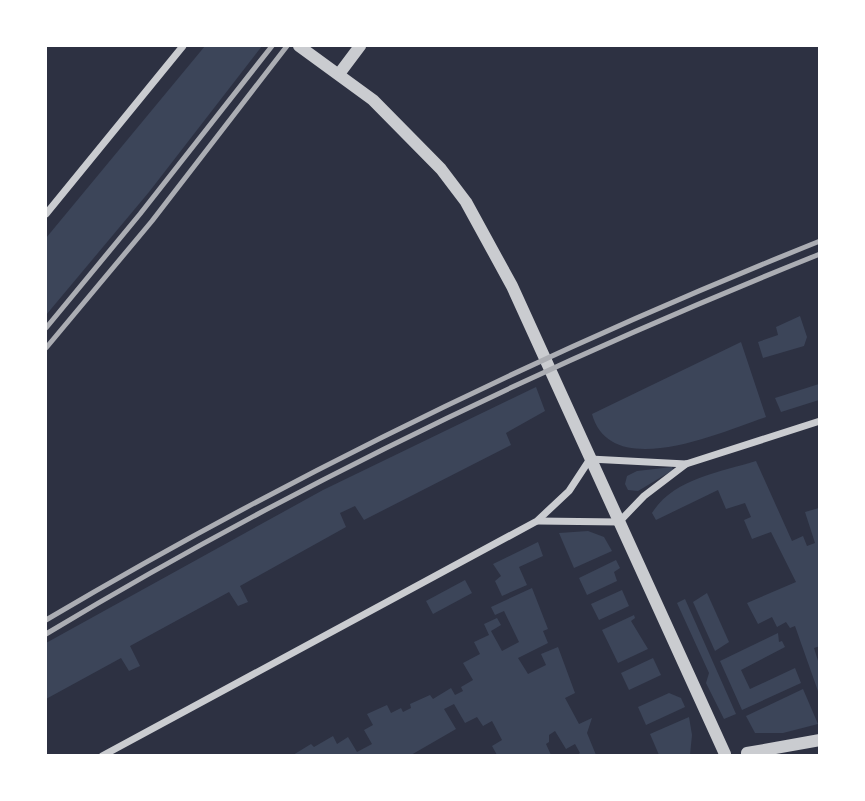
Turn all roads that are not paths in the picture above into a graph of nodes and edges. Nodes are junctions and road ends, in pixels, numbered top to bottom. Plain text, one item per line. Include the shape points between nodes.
1 (183, 46) edge
2 (299, 46) edge
3 (360, 46) edge
4 (339, 74) junction
5 (46, 214) edge
6 (820, 421) edge
7 (590, 458) junction
8 (686, 464) junction
9 (537, 521) junction
10 (619, 522) junction
11 (820, 740) edge
12 (750, 754) edge
13 (102, 755) edge
14 (724, 755) edge

1 - 5 street
2 - 4 street
3 - 4 street
4 - 7 street via 412,136 466,202 512,286
6 - 8 street
7 - 8 street
7 - 9 street via 569,491
7 - 10 street
8 - 10 street
9 - 10 street
9 - 13 street
10 - 14 street
11 - 12 street
12 - 14 street

